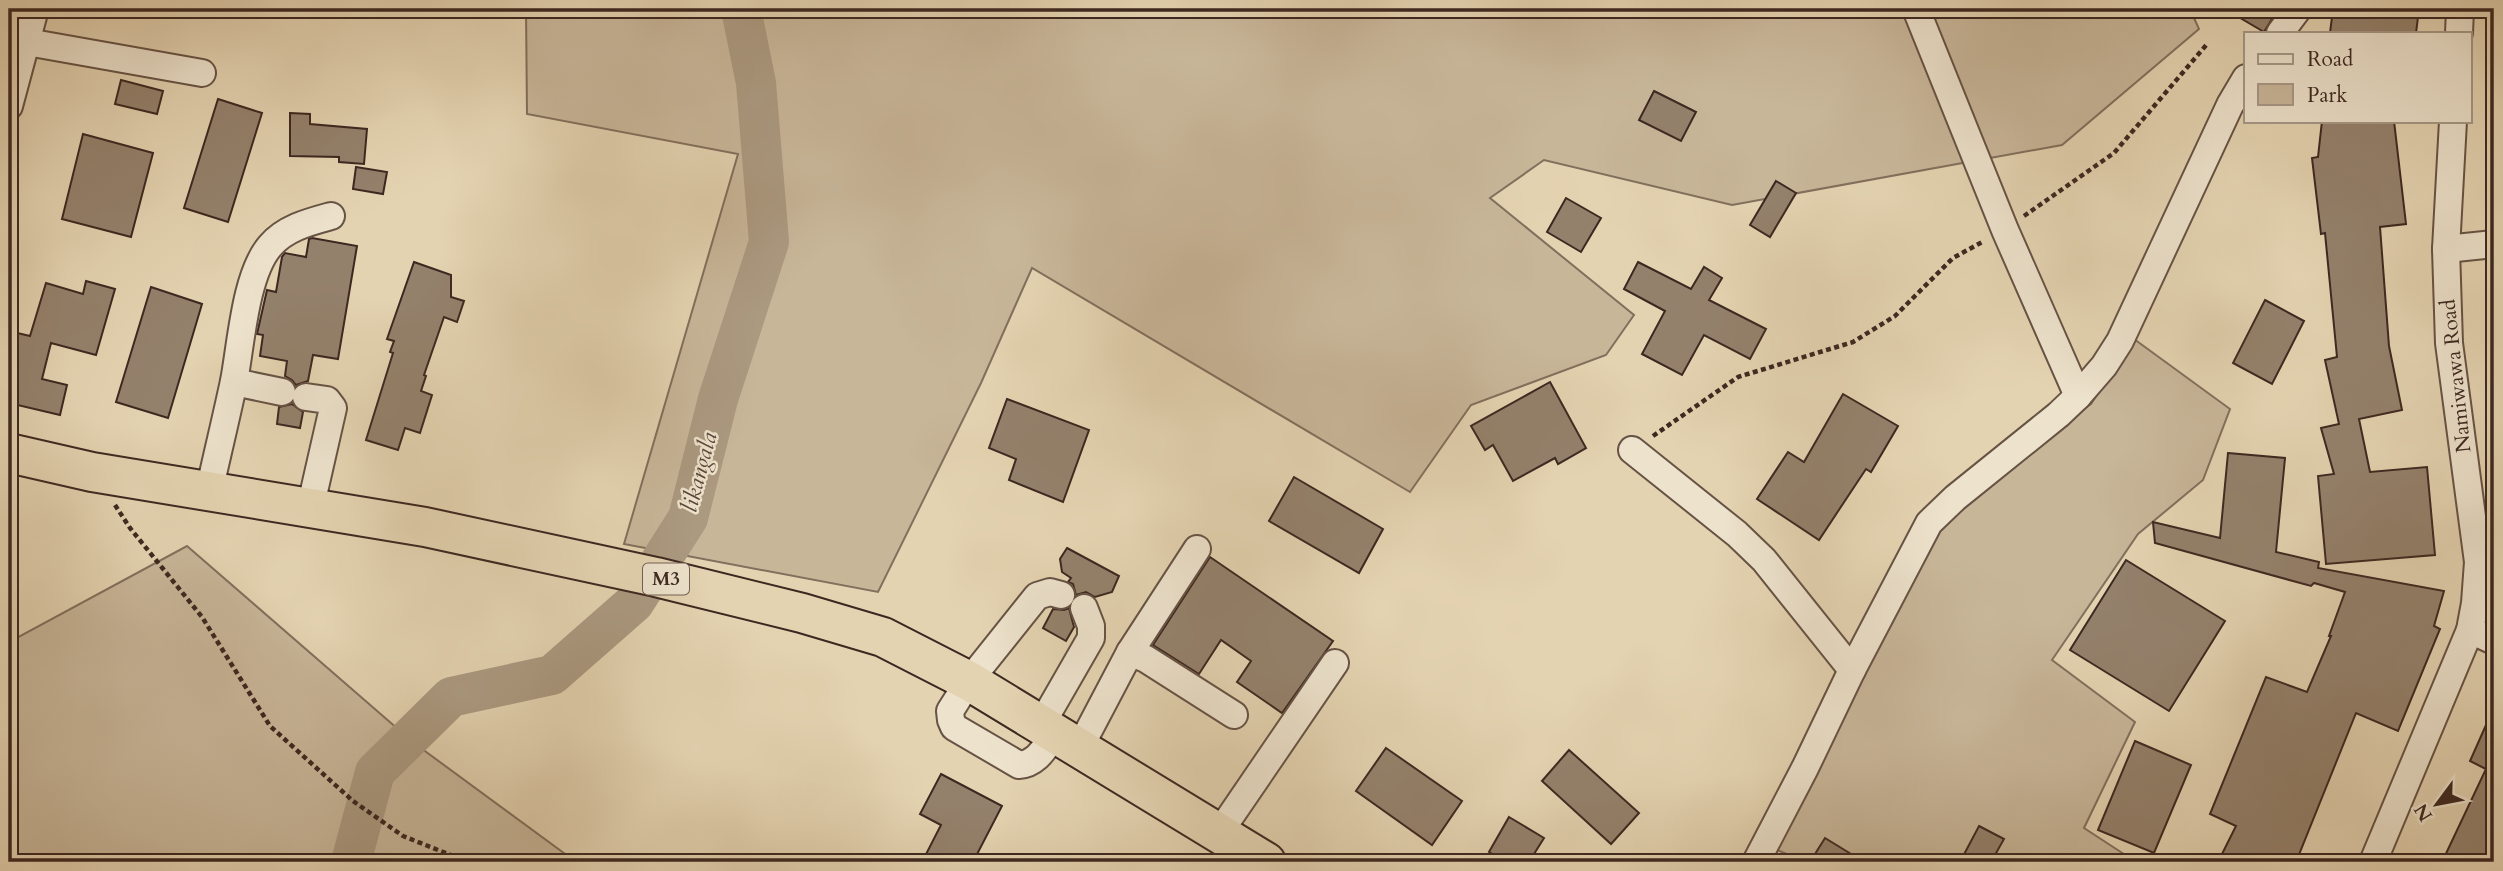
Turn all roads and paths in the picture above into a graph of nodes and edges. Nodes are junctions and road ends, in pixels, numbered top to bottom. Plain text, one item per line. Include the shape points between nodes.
1 (35, 9) edge
2 (1916, 9) edge
3 (2298, 9) edge
4 (2460, 9) edge
5 (2281, 32) edge
6 (2459, 32) edge
7 (27, 42) junction
8 (2208, 43) dead end
9 (202, 74) dead end
10 (2244, 81) edge
11 (9, 106) edge
12 (2454, 122) edge
13 (331, 216) dead end
14 (2005, 230) junction
15 (2494, 244) edge
16 (2446, 249) junction
17 (234, 382) junction
18 (2078, 396) junction
19 (1632, 450) joint
20 (9, 453) edge
21 (92, 472) junction
22 (209, 492) junction
23 (310, 509) junction
24 (1197, 549) dead end
25 (1061, 595) dead end
26 (1084, 608) dead end
27 (2470, 630) junction
28 (2494, 641) edge
29 (1130, 652) junction
30 (1335, 663) dead end
31 (1852, 670) junction
32 (969, 681) junction
33 (1234, 715) dead end
34 (1059, 736) junction
35 (1219, 834) junction
36 (468, 862) edge
37 (1266, 862) edge
38 (1756, 862) edge
39 (2373, 862) edge

1 - 7 street
2 - 14 street
3 - 5 street
4 - 6 street
7 - 9 street
7 - 11 street
8 - 14 path via 2114,153
10 - 18 street via 2120,341
12 - 16 street, Namiwawa Road
13 - 17 street via 281,235 267,249 247,306
14 - 18 street
14 - 19 path via 1953,258 1895,316 1853,342 1738,377
15 - 16 street
16 - 27 street, Namiwawa Road via 2449,343 2478,562
17 - 22 street
17 - 23 street via 327,400 333,408
18 - 31 street via 1929,523
19 - 31 street via 1764,560
20 - 21 highway, M3
21 - 22 highway, M3
21 - 36 path via 130,528 202,617 270,726 353,801 402,835
22 - 23 highway, M3
23 - 32 highway, M3 via 462,535 802,613 883,637
24 - 29 street
25 - 32 street via 1037,596
26 - 34 street via 1091,638
27 - 28 street
27 - 39 street, Namiwawa Road
29 - 33 street
29 - 34 street
30 - 35 street
31 - 38 street
32 - 34 highway, M3
34 - 35 highway, M3
35 - 37 highway, M3

